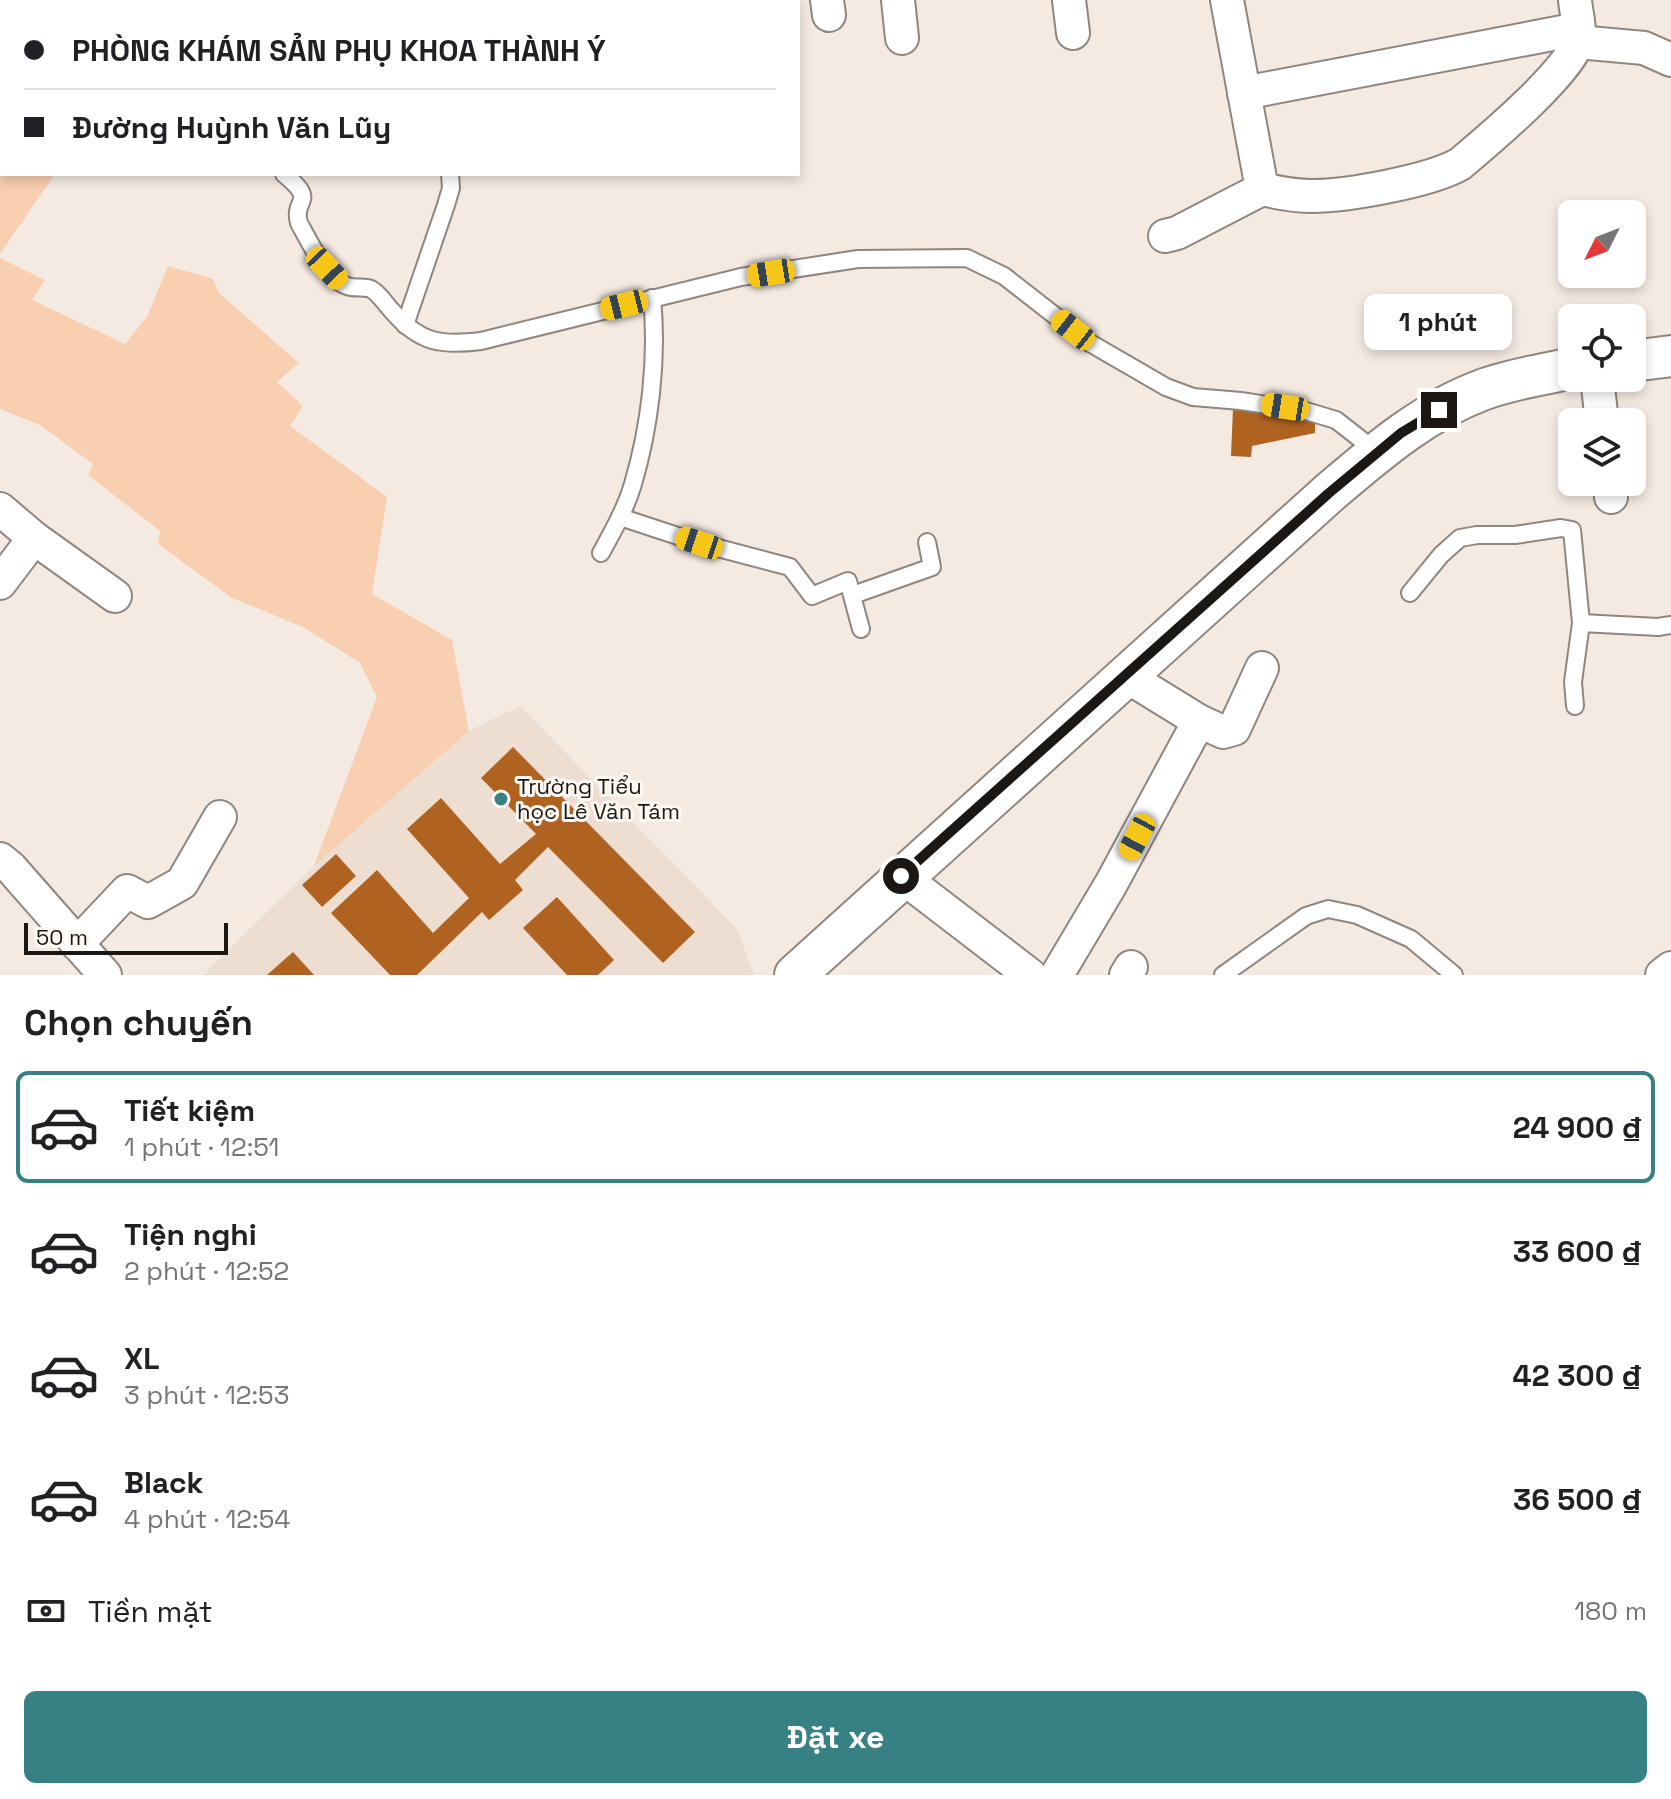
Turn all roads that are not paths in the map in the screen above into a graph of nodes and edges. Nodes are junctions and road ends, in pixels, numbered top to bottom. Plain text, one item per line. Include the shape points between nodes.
1 (898, 0) edge
2 (1069, 0) edge
3 (1227, 0) edge
4 (1577, 24) edge
5 (1073, 33) dead end
6 (902, 38) dead end
7 (1671, 60) edge
8 (1244, 93) junction
9 (286, 176) edge
10 (450, 176) edge
11 (1262, 189) junction
12 (1165, 236) dead end
13 (652, 298) junction
14 (405, 325) junction
15 (1671, 356) edge
16 (1646, 359) edge
17 (1558, 371) edge
18 (1377, 452) junction
19 (0, 509) edge
20 (620, 517) junction
21 (34, 538) junction
22 (927, 542) dead end
23 (601, 553) dead end
24 (0, 583) edge
25 (1410, 593) dead end
26 (853, 595) junction
27 (115, 596) dead end
28 (1581, 623) junction
29 (1671, 625) edge
30 (861, 629) dead end
31 (1262, 668) dead end
32 (1126, 676) junction
33 (1575, 706) dead end
34 (1199, 721) junction
35 (220, 817) dead end
36 (0, 859) edge
37 (901, 876) junction
38 (77, 944) junction
39 (1671, 968) edge
40 (802, 973) edge
41 (105, 975) edge
42 (1030, 975) edge
43 (1057, 975) edge
44 (1223, 975) edge
45 (1454, 975) edge
46 (1662, 975) edge

1 - 6 street
2 - 5 street
3 - 8 street
4 - 7 street
4 - 8 street
4 - 11 street via 1571,57 1555,76 1453,168 1396,184 1315,196
8 - 11 street
9 - 14 lane via 300,189 299,223 327,268 346,286 375,292
10 - 14 lane via 446,205
11 - 12 street
13 - 14 lane via 463,343 431,341
13 - 18 lane via 741,277 858,259 967,258 1004,276 1090,343 1166,387 1193,397 1306,411 1336,420
13 - 20 lane via 654,343 644,438
15 - 16 street
17 - 18 street via 1482,390 1426,418
18 - 32 street
19 - 21 street
20 - 23 lane
20 - 26 lane via 790,567 812,596 848,581
21 - 24 street
21 - 27 street
22 - 26 lane via 932,567
25 - 28 lane via 1460,538 1569,528 1575,538
26 - 30 lane
28 - 29 lane
28 - 33 lane
31 - 34 street via 1234,729 1223,732
32 - 34 street
32 - 37 street
34 - 43 street
35 - 38 street via 178,886 148,902 127,891
36 - 38 street
37 - 40 street
37 - 42 street
38 - 41 street
39 - 46 street
44 - 45 lane via 1306,916 1328,909 1357,915 1411,939

